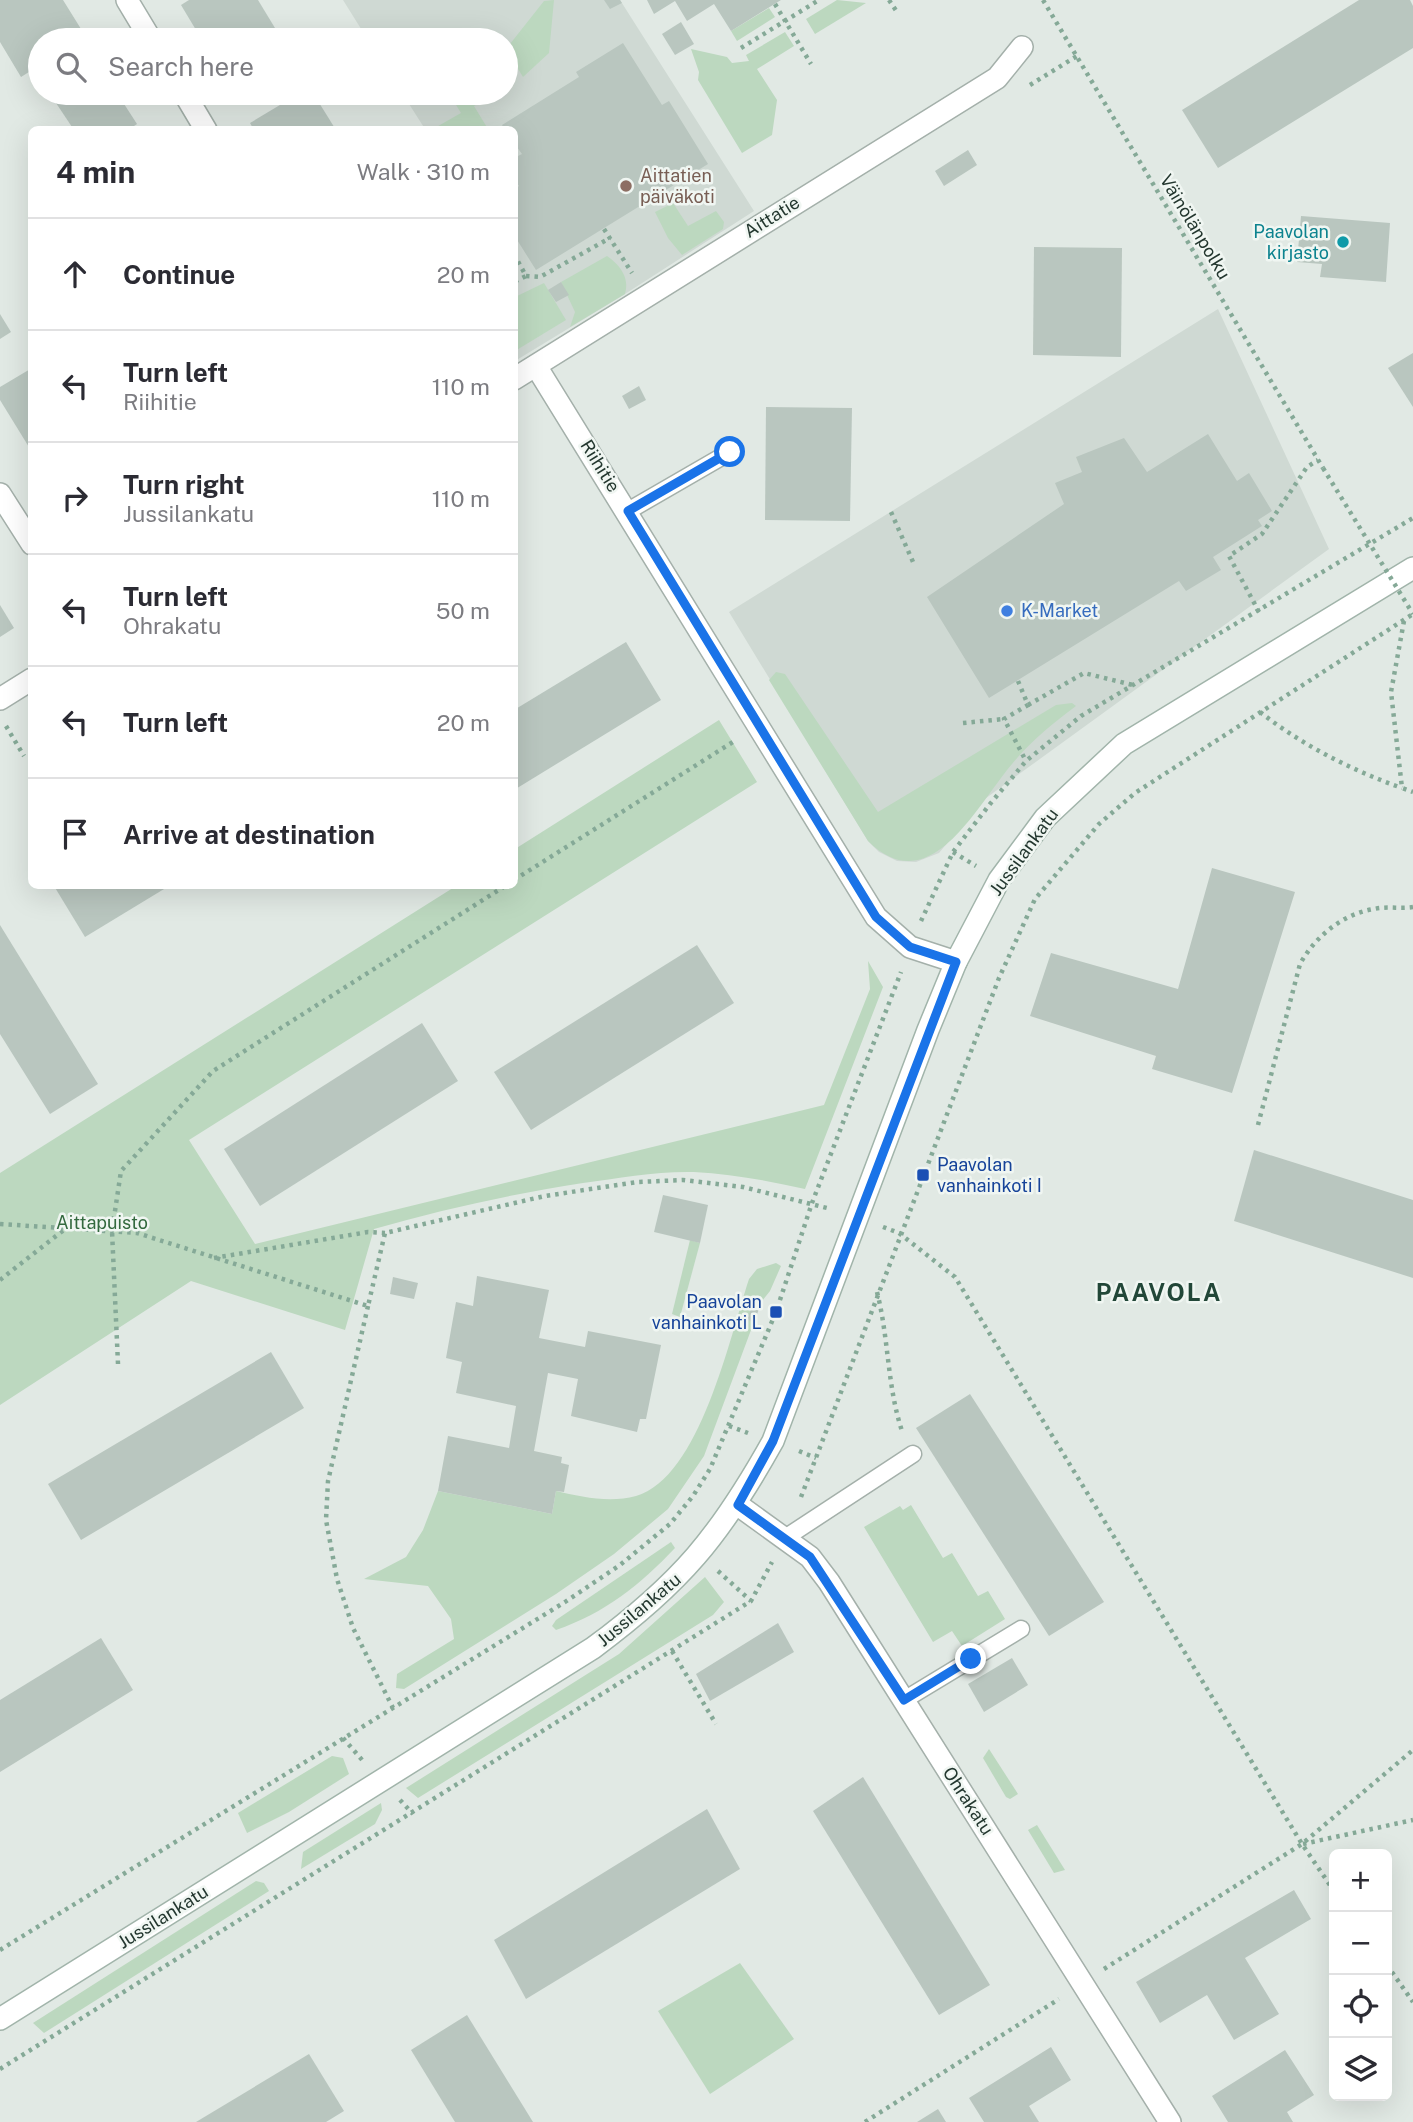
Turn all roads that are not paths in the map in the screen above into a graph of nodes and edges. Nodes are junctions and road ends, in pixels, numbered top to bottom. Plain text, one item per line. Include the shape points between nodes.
1 (127, 0) edge
2 (144, 28) edge
3 (1022, 47) dead end
4 (191, 105) edge
5 (204, 126) edge
6 (536, 366) junction
7 (518, 377) edge
8 (730, 452) dead end
9 (0, 494) edge
10 (628, 511) junction
11 (28, 538) edge
12 (1413, 568) edge
13 (28, 682) edge
14 (0, 699) edge
15 (956, 962) junction
16 (913, 1454) road end
17 (738, 1505) junction
18 (785, 1538) junction
19 (1021, 1629) dead end
20 (904, 1700) junction
21 (0, 2019) edge
22 (1170, 2122) edge

1 - 2 street
3 - 6 street, Aittatie via 997,78
4 - 5 street
6 - 7 street, Aittatie
6 - 10 street, Riihitie
8 - 10 lane
9 - 11 street
10 - 15 street, Riihitie via 876,917 910,947
12 - 15 street, Jussilankatu via 1124,744 1091,772 1045,818 999,880
13 - 14 street
15 - 17 street, Jussilankatu via 773,1441
16 - 18 lane
17 - 18 street, Ohrakatu
17 - 21 street, Jussilankatu via 679,1578 593,1648
18 - 20 street, Ohrakatu via 810,1557 829,1582
19 - 20 lane
20 - 22 street, Ohrakatu

